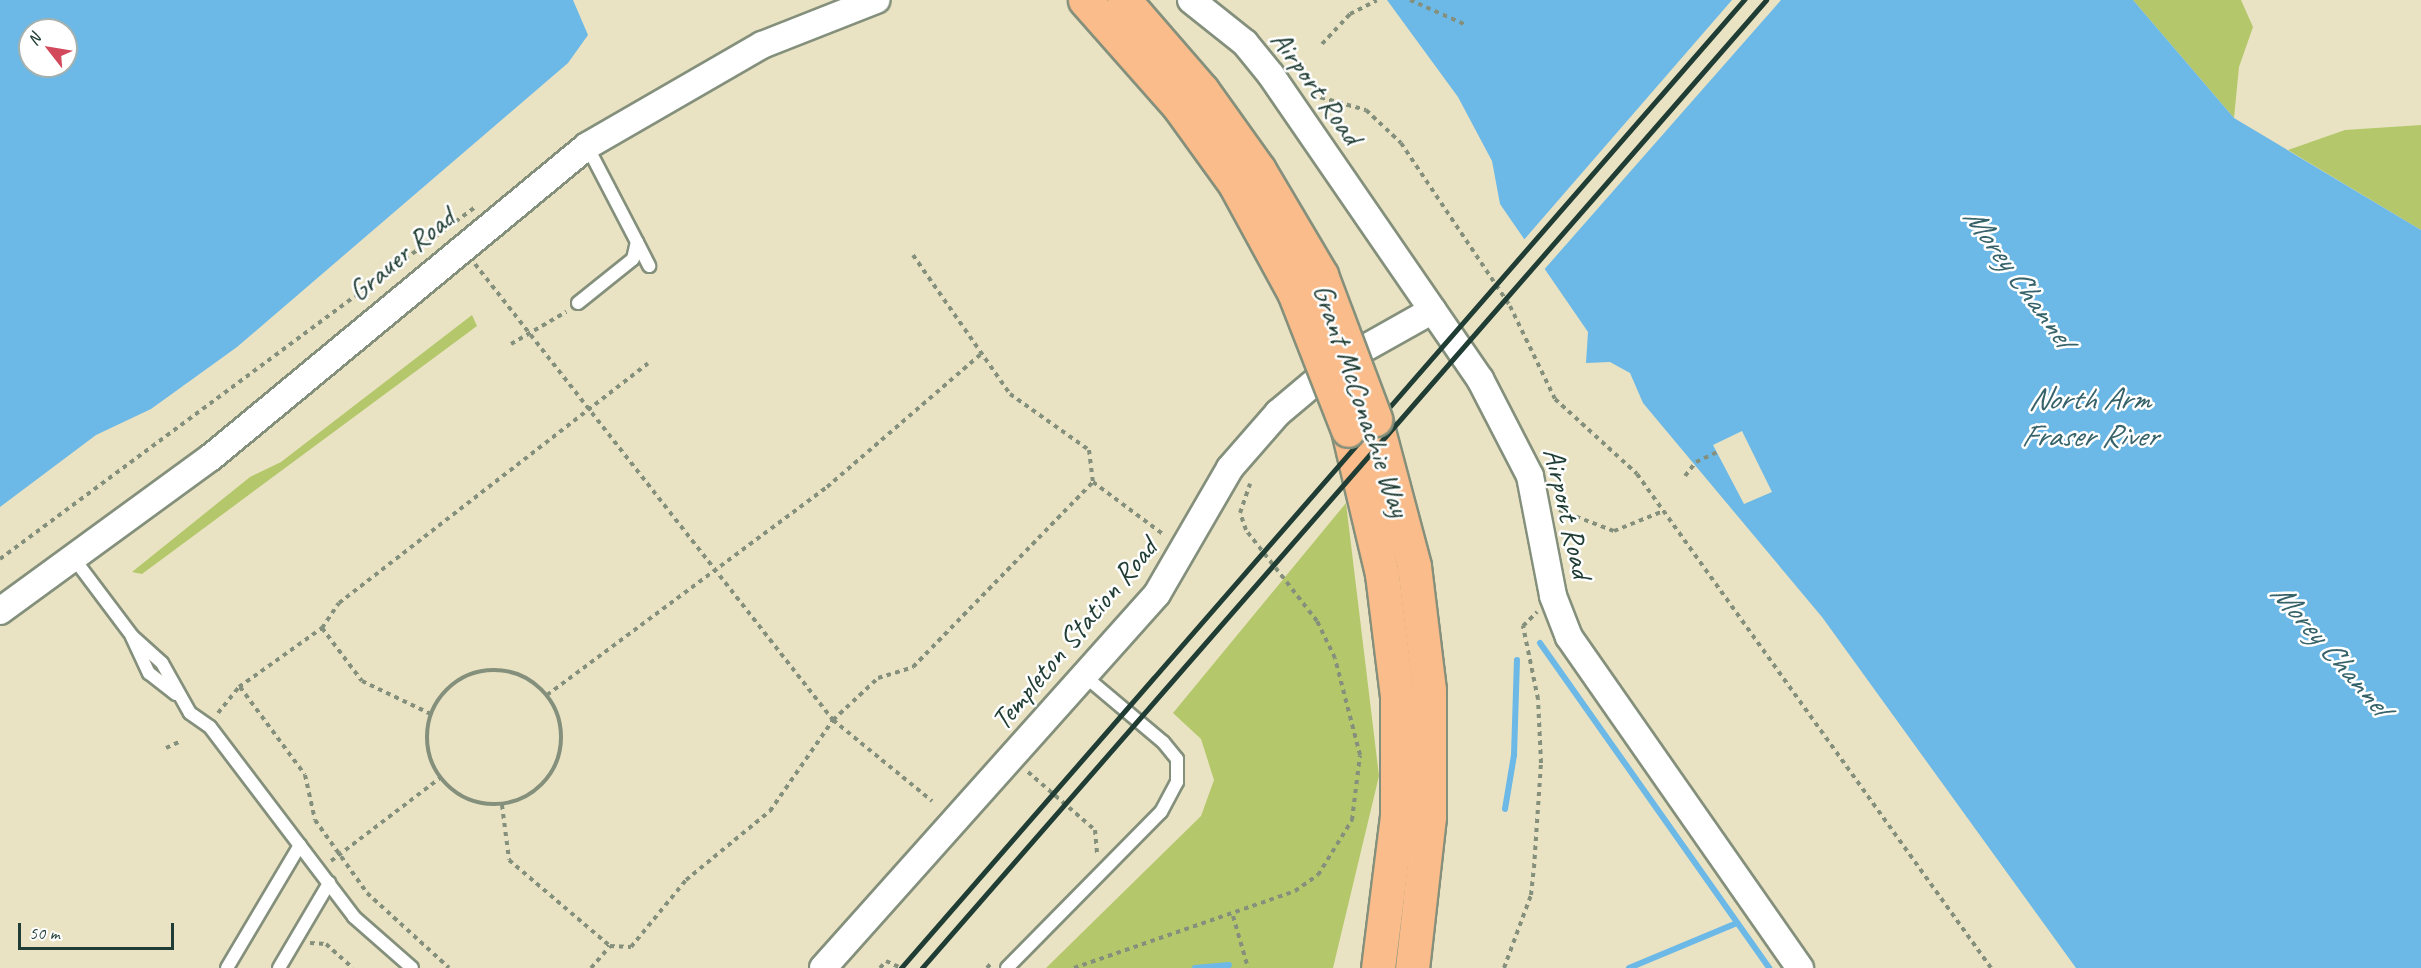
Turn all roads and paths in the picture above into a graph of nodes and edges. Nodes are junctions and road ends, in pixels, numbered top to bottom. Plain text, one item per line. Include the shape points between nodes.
1 (876, 0) edge
2 (1085, 0) edge
3 (1124, 0) edge
4 (1191, 0) edge
5 (1377, 0) edge
6 (1410, 0) edge
7 (1464, 24) dead end
8 (1322, 44) dead end
9 (1271, 75) junction
10 (587, 147) junction
11 (479, 206) dead end
12 (637, 242) junction
13 (461, 247) junction
14 (914, 255) dead end
15 (649, 266) dead end
16 (578, 303) joint
17 (1432, 310) junction
18 (530, 330) junction
19 (511, 344) dead end
20 (982, 353) junction
21 (648, 363) dead end
22 (591, 405) junction
23 (1362, 425) junction
24 (1717, 452) dead end
25 (1685, 476) dead end
26 (1253, 478) dead end
27 (1093, 482) junction
28 (1537, 505) junction
29 (1660, 512) junction
30 (1164, 535) dead end
31 (0, 559) edge
32 (75, 560) junction
33 (717, 567) junction
34 (1553, 596) junction
35 (0, 611) edge
36 (322, 628) junction
37 (1087, 678) junction
38 (239, 687) junction
39 (547, 695) junction
40 (219, 713) dead end
41 (431, 714) junction
42 (833, 720) junction
43 (179, 742) dead end
44 (166, 748) dead end
45 (1023, 768) dead end
46 (440, 778) junction
47 (932, 801) dead end
48 (502, 805) junction
49 (300, 845) junction
50 (342, 852) junction
51 (1094, 859) dead end
52 (329, 862) dead end
53 (329, 883) junction
54 (1233, 916) junction
55 (298, 936) junction
56 (610, 946) junction
57 (995, 960) dead end
58 (227, 968) edge
59 (279, 968) edge
60 (353, 968) edge
61 (412, 968) edge
62 (448, 968) edge
63 (591, 968) edge
64 (824, 968) edge
65 (880, 968) edge
66 (901, 968) edge
67 (987, 968) edge
68 (1007, 968) edge
69 (1074, 968) edge
70 (1248, 968) edge
71 (1378, 968) edge
72 (1412, 968) edge
73 (1504, 968) edge
74 (1800, 968) edge
75 (1991, 968) edge

1 - 10 street, Grauer Road via 762,45
2 - 23 main road, Grant McConachie Way, bridge via 1178,105 1234,184
3 - 23 main road, Grant McConachie Way, bridge via 1202,90 1259,170 1321,275
4 - 9 street, Airport Road via 1245,43
5 - 8 path via 1350,14
6 - 7 path
9 - 17 street, Airport Road
9 - 29 path via 1324,100 1366,110 1384,123 1510,306 1555,399 1637,474
10 - 12 lane
10 - 13 street, Grauer Road
11 - 31 path
12 - 15 lane
12 - 16 lane via 633,259
13 - 18 path
13 - 32 street, Grauer Road via 210,458
14 - 20 path
16 - 18 path via 551,324
17 - 28 street, Airport Road via 1508,423
17 - 37 street, Templeton Station Road via 1335,365 1278,413 1230,468 1157,594
18 - 19 path
18 - 22 path
20 - 27 path via 1010,394 1089,450
20 - 33 path via 827,487
21 - 22 path
22 - 33 path
22 - 36 path via 339,603
23 - 71 main road, Grant McConachie Way via 1397,696 1397,816
23 - 72 main road, Grant McConachie Way via 1414,566 1429,690 1429,818
24 - 25 path via 1696,462
26 - 54 path via 1240,513 1261,552 1317,621 1335,658 1360,755 1352,820 1318,875
27 - 30 path
27 - 42 path via 913,667 878,678
28 - 29 path via 1575,513 1614,531
28 - 34 street, Airport Road
29 - 75 path
32 - 35 street, Grauer Road
32 - 49 lane via 132,636 162,663 190,713 210,727
33 - 39 path
33 - 42 path
34 - 73 path via 1523,626 1538,699 1541,763 1531,895
34 - 74 street, Airport Road via 1580,657
36 - 38 path
36 - 41 path via 362,681
37 - 64 street, Templeton Station Road
37 - 68 lane via 1163,742 1177,759 1177,782 1161,812
38 - 40 path
38 - 50 path via 305,775 315,820
39 - 41 path via 532,681 494,669 456,682
39 - 48 path via 562,733 552,772 521,799
41 - 46 path via 427,736
42 - 47 path
42 - 56 path via 770,811 686,880 631,947
43 - 44 path
45 - 51 path via 1095,830 1100,844
46 - 48 path via 468,798
46 - 50 path
48 - 56 path via 509,860
49 - 53 lane
49 - 58 lane
50 - 52 path
50 - 62 path via 367,893
53 - 55 lane
53 - 61 lane via 354,916
54 - 69 path
54 - 70 path
55 - 59 lane
55 - 60 path via 307,943 326,944
56 - 63 path
57 - 67 path
65 - 66 path via 886,961

